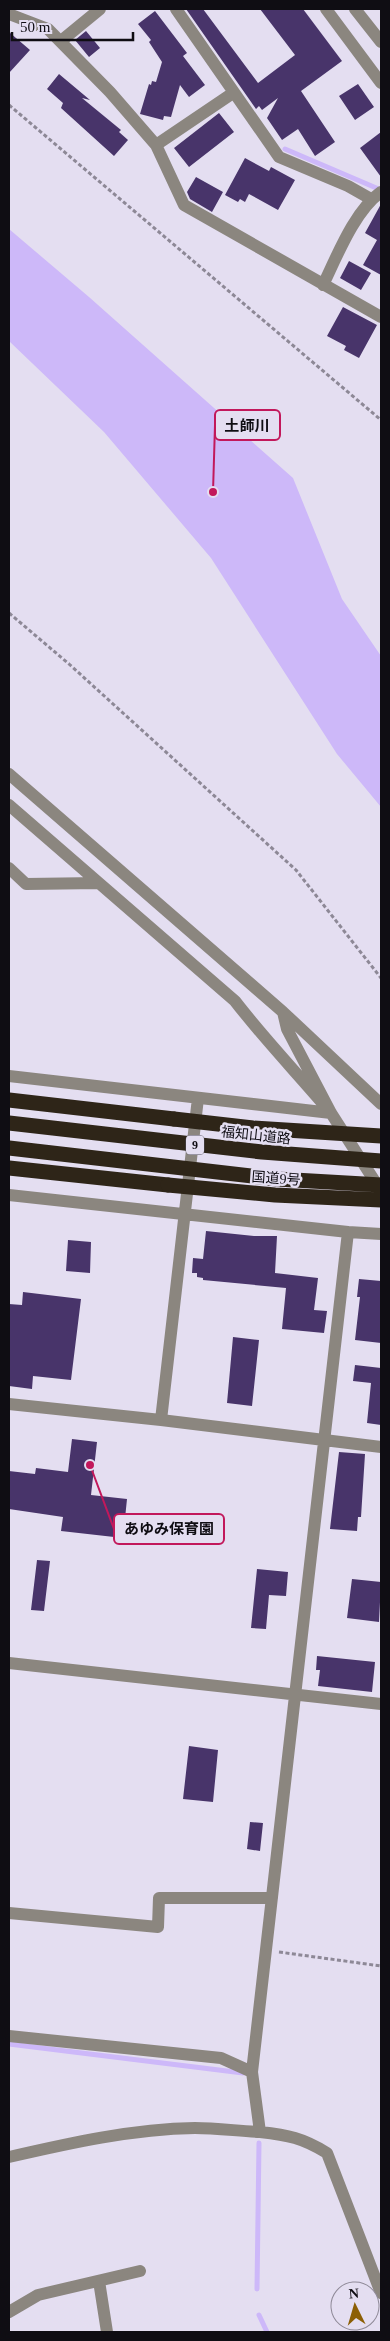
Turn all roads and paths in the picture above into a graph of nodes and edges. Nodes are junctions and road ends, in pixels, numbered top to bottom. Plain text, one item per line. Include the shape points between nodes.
1 (100, 9) edge
2 (176, 9) edge
3 (326, 9) edge
4 (355, 9) edge
5 (9, 14) edge
6 (61, 41) junction
7 (381, 42) edge
8 (381, 83) edge
9 (233, 93) junction
10 (9, 106) edge
11 (156, 145) junction
12 (376, 195) edge
13 (323, 284) junction
14 (381, 317) edge
15 (381, 420) edge
16 (9, 613) edge
17 (9, 774) edge
18 (9, 805) edge
19 (9, 868) edge
20 (99, 883) junction
21 (381, 978) edge
22 (283, 1012) junction
23 (9, 1076) edge
24 (198, 1098) junction
25 (9, 1100) edge
26 (381, 1104) edge
27 (330, 1113) junction
28 (9, 1123) edge
29 (381, 1136) edge
30 (9, 1148) edge
31 (361, 1160) junction
32 (381, 1161) edge
33 (9, 1168) edge
34 (381, 1185) edge
35 (381, 1190) edge
36 (9, 1195) edge
37 (381, 1200) edge
38 (185, 1215) junction
39 (348, 1232) junction
40 (381, 1234) edge
41 (9, 1404) edge
42 (160, 1420) junction
43 (324, 1439) junction
44 (381, 1447) edge
45 (9, 1662) edge
46 (295, 1694) junction
47 (381, 1704) edge
48 (272, 1898) junction
49 (9, 1914) edge
50 (266, 1950) junction
51 (381, 1966) edge
52 (9, 2036) edge
53 (252, 2072) junction
54 (260, 2132) junction
55 (9, 2157) edge
56 (140, 2271) dead end
57 (98, 2280) junction
58 (381, 2293) edge
59 (9, 2312) edge
60 (107, 2332) edge

1 - 6 street
2 - 9 street
3 - 8 street
4 - 7 street
5 - 6 street via 48,29
6 - 11 street
9 - 11 street
9 - 12 street via 279,157
10 - 15 path
11 - 13 street via 184,205
12 - 13 street via 360,215
13 - 14 street
16 - 21 path via 296,870
17 - 22 street
18 - 20 street
19 - 20 street via 26,884
20 - 27 street via 235,1001
22 - 26 street
22 - 27 street via 287,1029
23 - 24 street
24 - 27 street
24 - 38 street
25 - 29 highway, 9, bridge via 263,1129
27 - 31 street
28 - 31 highway, 福知山道路 / 9, bridge
30 - 34 highway, 9, bridge via 277,1179
31 - 32 highway, 福知山道路 / 9, bridge
31 - 35 street
33 - 37 highway, 国道9号, bridge via 275,1195
36 - 38 street
38 - 39 street
38 - 42 street
39 - 40 street
39 - 43 street
41 - 42 street
42 - 43 street
43 - 44 street
43 - 46 street
45 - 46 street
46 - 47 street
46 - 48 street
48 - 49 street via 159,1898 158,1927
48 - 50 street
50 - 51 path
50 - 53 street
52 - 53 street via 221,2058
53 - 54 street
54 - 55 street via 158,2129 92,2138
54 - 58 street via 294,2136 327,2153
56 - 57 street
57 - 59 street via 38,2295
57 - 60 street

